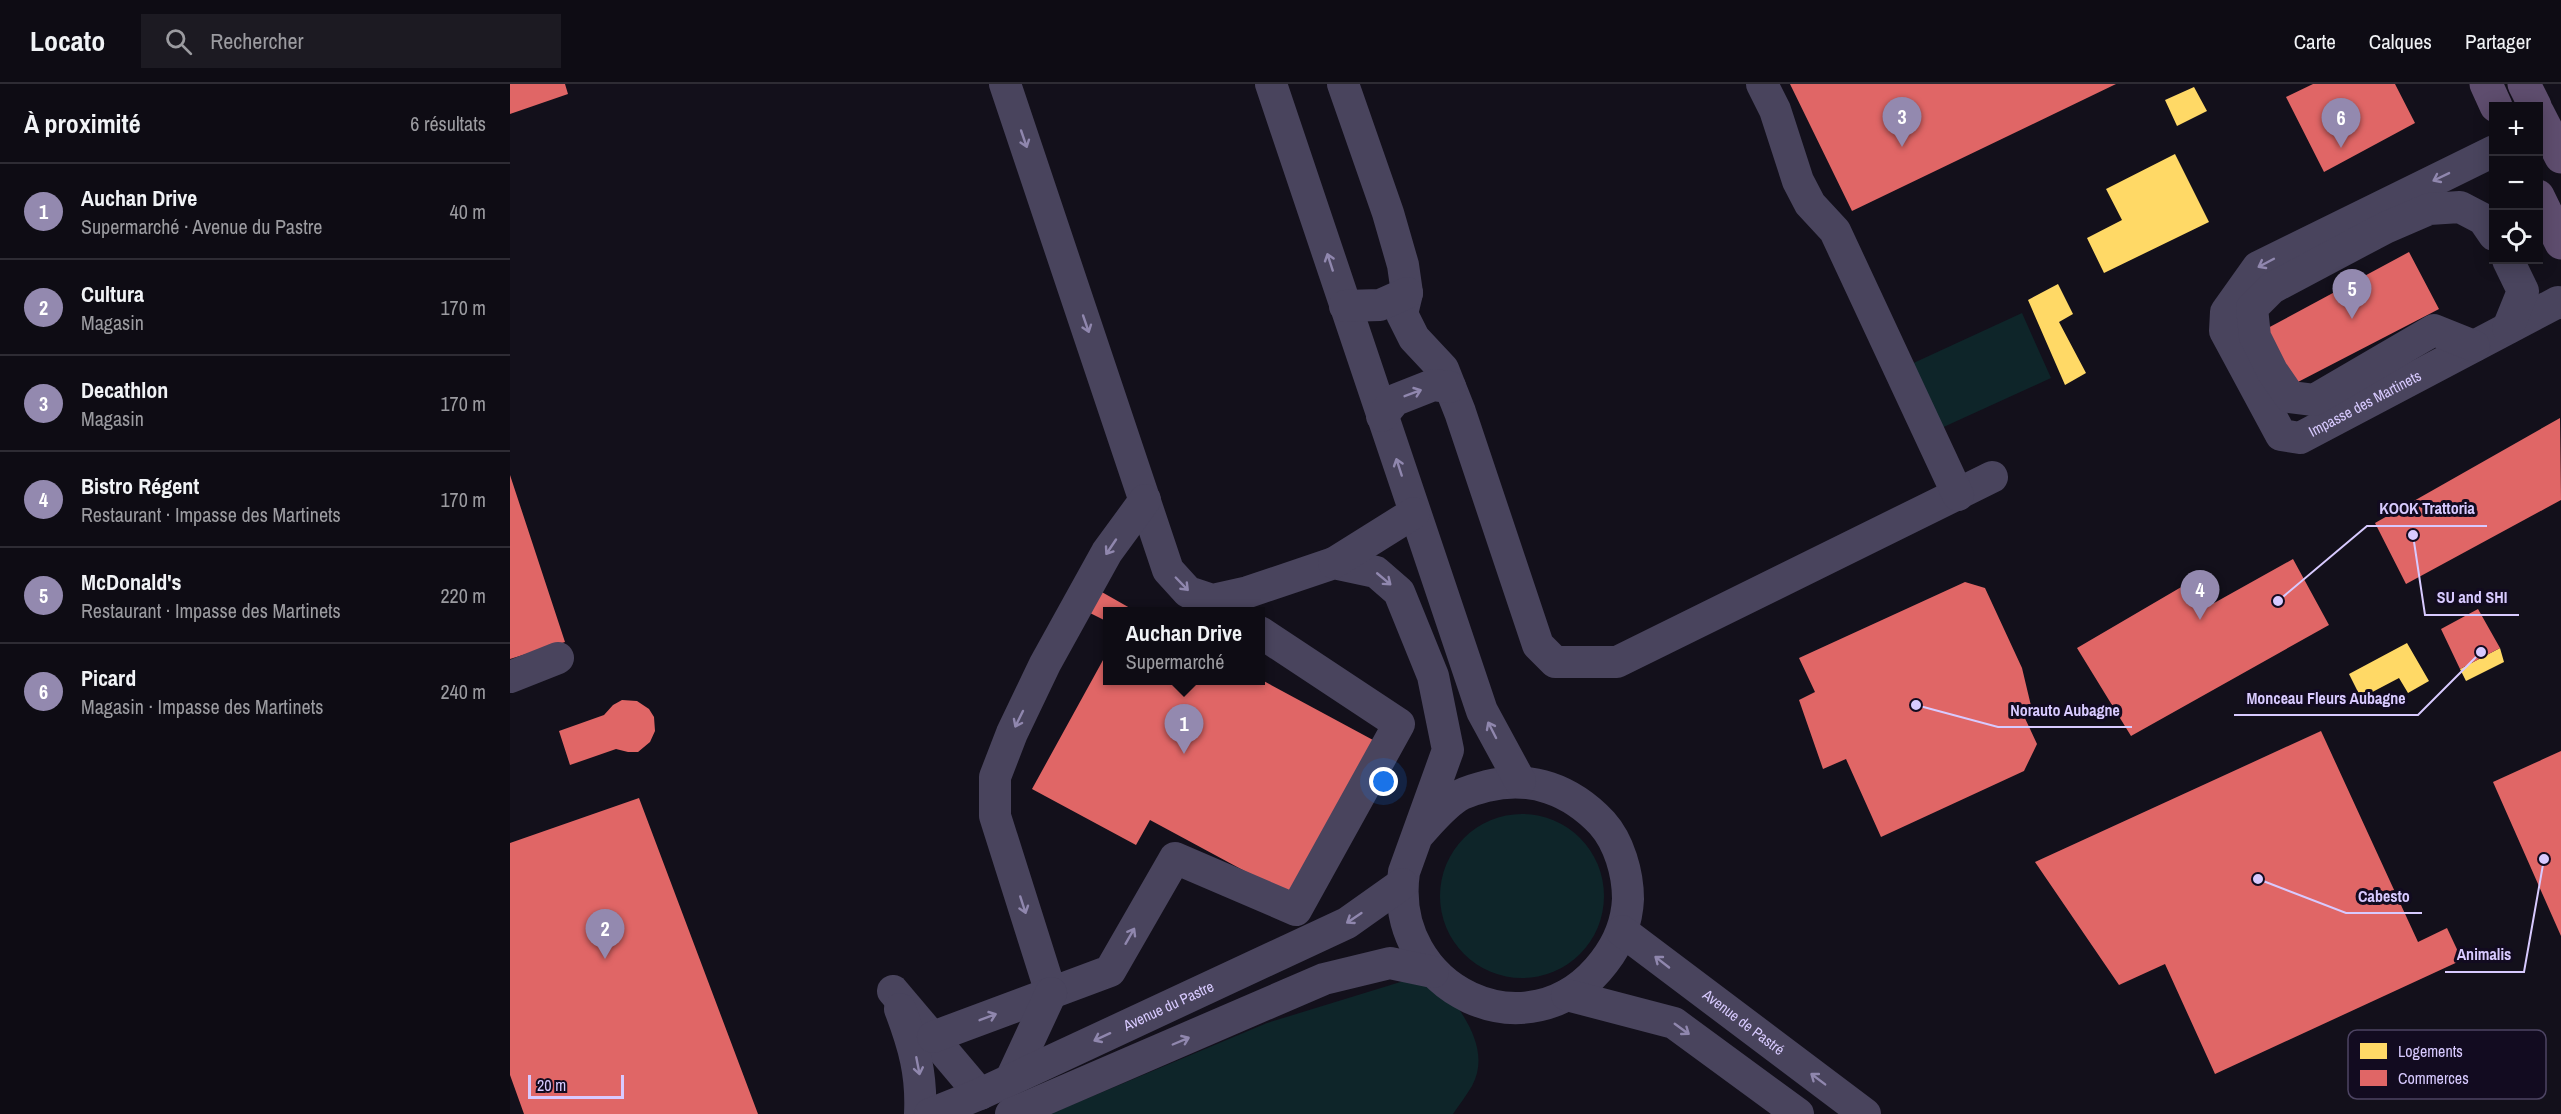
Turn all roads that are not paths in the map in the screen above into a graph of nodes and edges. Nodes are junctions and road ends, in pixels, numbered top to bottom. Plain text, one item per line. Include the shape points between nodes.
1 (1005, 84) edge
2 (1271, 84) edge
3 (1344, 84) edge
4 (1762, 84) edge
5 (2486, 84) edge
6 (2524, 84) edge
7 (2494, 102) edge
8 (2533, 102) edge
9 (2543, 123) edge
10 (2489, 153) edge
11 (2561, 157) edge
12 (2543, 206) edge
13 (2489, 229) edge
14 (2561, 243) edge
15 (2510, 264) edge
16 (1407, 293) junction
17 (2561, 303) edge
18 (1345, 306) junction
19 (2508, 328) junction
20 (2474, 346) junction
21 (1450, 387) junction
22 (1382, 416) junction
23 (1992, 477) dead end
24 (1958, 495) junction
25 (1145, 500) junction
26 (1414, 513) junction
27 (1334, 563) junction
28 (1221, 606) edge
29 (1265, 635) edge
30 (558, 658) dead end
31 (510, 677) edge
32 (1520, 782) junction
33 (1418, 835) junction
34 (1402, 884) junction
35 (1622, 931) junction
36 (1433, 972) junction
37 (1051, 993) junction
38 (1567, 995) junction
39 (933, 1037) junction
40 (1011, 1079) junction
41 (980, 1094) junction
42 (920, 1114) edge
43 (930, 1114) edge
44 (1011, 1114) edge
45 (1798, 1114) edge
46 (1865, 1114) edge

1 -> 25 street
18 -> 2 street
3 - 16 street via 1388,213
4 - 24 street via 1775,110 1798,181 1810,204 1835,231
5 - 7 main road
6 - 8 main road
9 - 11 main road
10 -> 20 street, Impasse des Martinets via 2258,267 2226,312 2225,330 2281,435 2300,438
12 - 14 main road
13 - 20 street via 2483,219 2460,207 2429,209 2272,288 2252,308 2255,337 2290,397 2314,400 2434,330
15 - 19 street via 2523,291
16 - 18 street via 1380,306
16 - 21 street via 1402,314 1414,339 1443,369
17 - 19 street, Impasse des Martinets
18 - 22 street
19 - 20 street, Impasse des Martinets
22 -> 21 street via 1395,400 1433,386
21 - 24 street via 1538,645 1555,662 1617,662
26 -> 22 street
23 - 24 street
25 -> 28 street via 1168,570 1188,592
25 -> 37 street via 1107,552 1045,664 995,777 995,816
26 - 27 street
32 -> 26 street via 1482,711
27 - 28 street via 1248,592
27 -> 33 street via 1376,572 1399,592 1433,676 1448,750
37 -> 29 street via 1110,971 1175,858 1296,910 1399,724
30 - 31 street
32 - 33 street via 1496,784 1459,795
32 - 35 street via 1551,788 1574,798 1606,828 1617,845 1628,889
33 - 34 street
34 - 36 street via 1402,904 1411,940
34 -> 40 street, Avenue du Pastre via 1347,923
35 - 38 street via 1593,976
46 -> 35 street, Avenue de Pastré
36 - 38 street via 1456,991 1492,1006 1523,1009
44 -> 36 street via 1324,979 1390,963
39 -> 37 street
37 - 40 street
38 -> 45 street via 1674,1023
39 - 41 street
39 -> 42 street via 893,991 914,1044 922,1084
40 - 41 street, Avenue du Pastre
41 - 43 street, Avenue du Pastre

